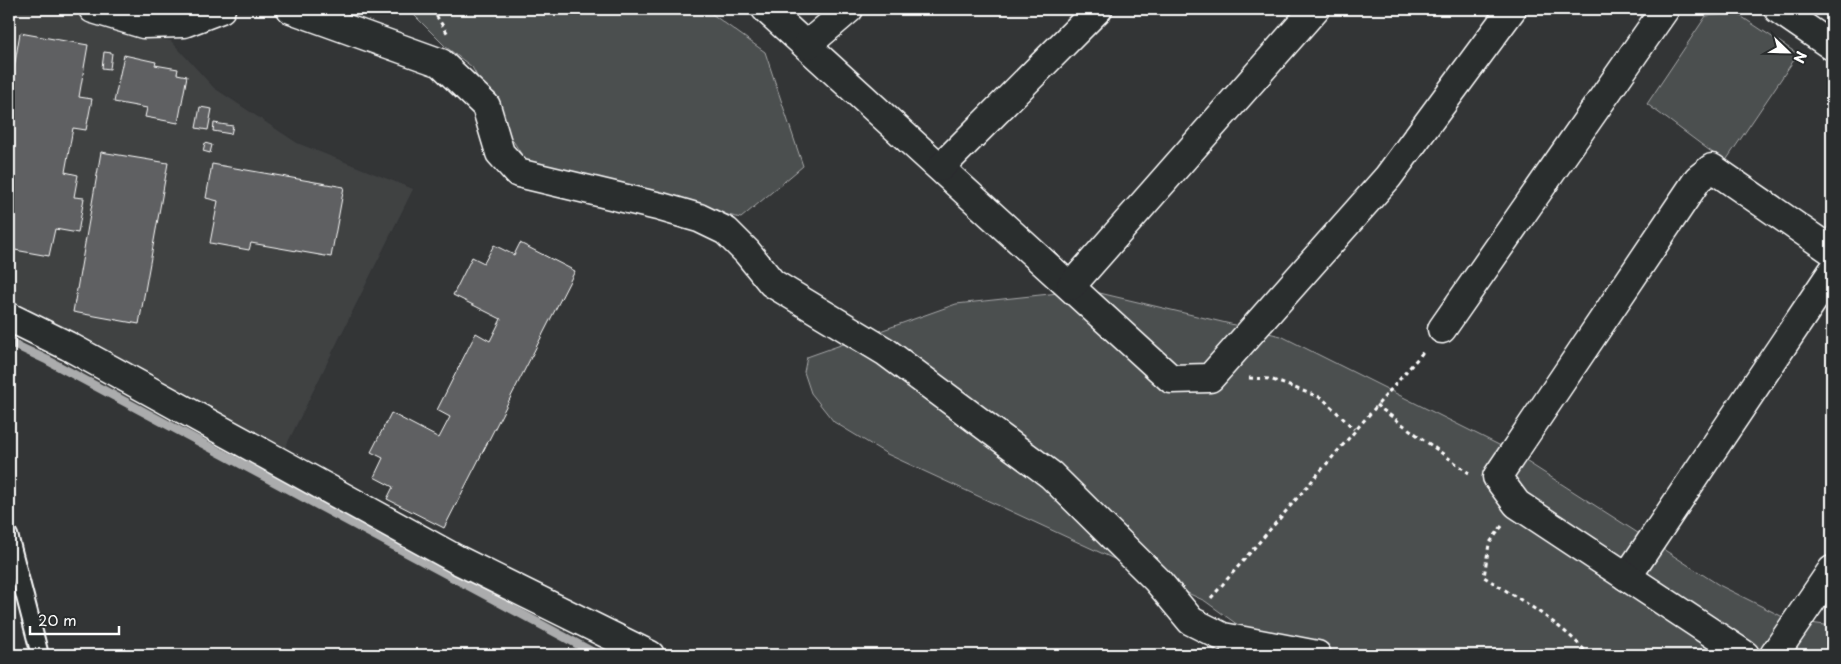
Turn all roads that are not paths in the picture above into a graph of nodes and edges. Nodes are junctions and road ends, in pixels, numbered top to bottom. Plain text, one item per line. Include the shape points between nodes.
1 (93, 9) edge
2 (220, 9) edge
3 (291, 9) edge
4 (766, 9) edge
5 (849, 9) edge
6 (1098, 9) edge
7 (1315, 9) edge
8 (1512, 9) edge
9 (1665, 9) edge
10 (1778, 9) edge
11 (807, 45) junction
12 (1832, 46) edge
13 (941, 168) junction
14 (1832, 251) edge
15 (1832, 272) edge
16 (1071, 286) junction
17 (9, 317) edge
18 (1442, 329) road end
19 (9, 535) edge
20 (1832, 570) edge
21 (1626, 577) junction
22 (40, 655) edge
23 (650, 655) edge
24 (1317, 655) edge
25 (1745, 655) edge
26 (1774, 655) edge

1 - 2 street via 143,24 184,23
3 - 24 street via 441,63 486,106 500,153 518,173 662,207 699,218 726,231 772,283 886,352 1051,475 1157,580 1191,621 1223,637
4 - 11 street
5 - 11 street
6 - 13 street
7 - 16 street
8 - 16 street via 1388,177 1210,378 1171,379
9 - 18 street
10 - 12 street
11 - 13 street
13 - 16 street
14 - 21 street via 1712,168 1698,179 1497,477 1517,504
15 - 21 street
17 - 23 street via 68,346 456,559
19 - 22 lane
20 - 26 street
21 - 25 street

